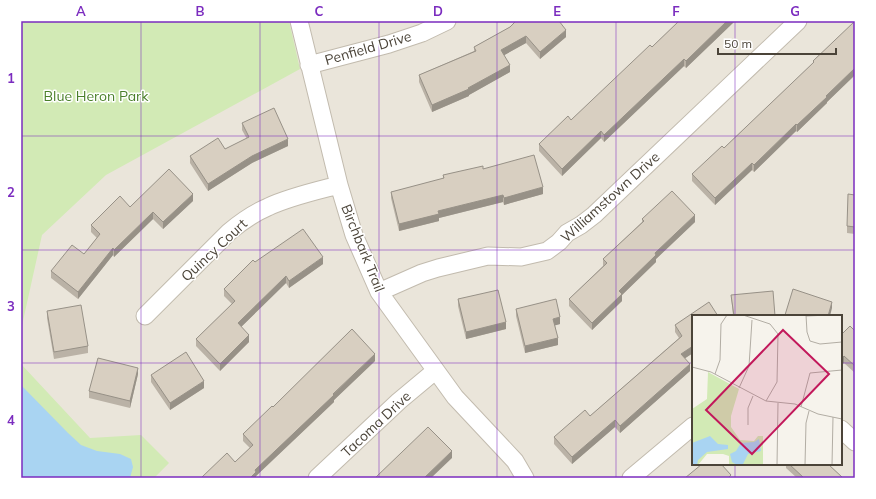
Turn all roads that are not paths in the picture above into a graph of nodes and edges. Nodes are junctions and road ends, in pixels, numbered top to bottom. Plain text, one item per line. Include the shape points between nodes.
1 (299, 21) edge
2 (447, 21) edge
3 (798, 21) edge
4 (309, 65) junction
5 (339, 184) junction
6 (379, 292) junction
7 (145, 316) dead end
8 (435, 371) junction
9 (692, 427) edge
10 (842, 430) edge
11 (855, 442) edge
12 (317, 478) edge
13 (525, 478) edge
14 (631, 478) edge

1 - 4 street, Birchbark Trail
2 - 4 street, Penfield Drive via 389,44
3 - 6 street, Williamstown Drive via 594,215 547,251 521,257 488,256 445,266
4 - 5 street, Birchbark Trail
5 - 6 street, Birchbark Trail via 354,235
5 - 7 street, Quincy Court via 282,201 243,221
6 - 8 street, Birchbark Trail
8 - 12 street, Tacoma Drive
8 - 13 street, Birchbark Trail via 455,397 515,461
9 - 14 street
10 - 11 street

